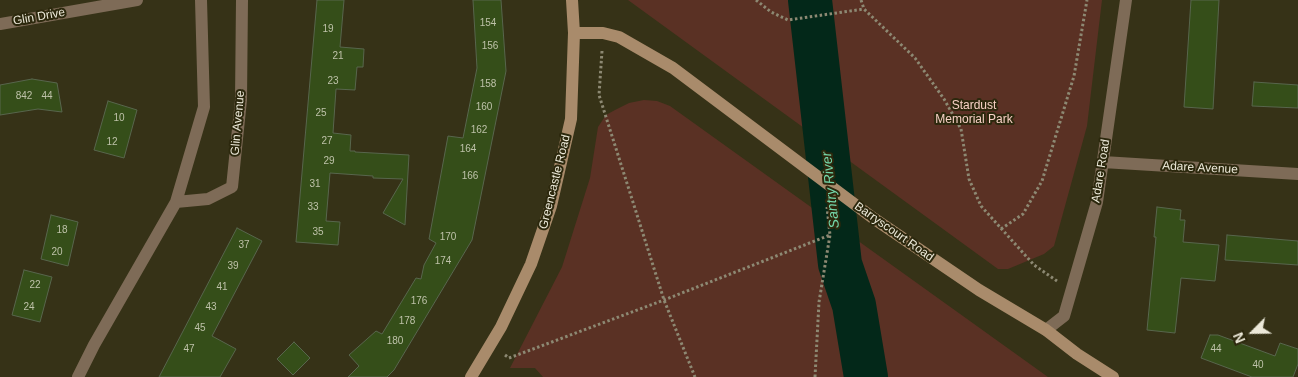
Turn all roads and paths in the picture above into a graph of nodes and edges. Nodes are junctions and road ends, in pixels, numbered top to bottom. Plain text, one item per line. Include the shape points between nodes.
1 (137, 0) edge
2 (201, 0) edge
3 (242, 0) edge
4 (572, 0) edge
5 (756, 0) edge
6 (861, 0) edge
7 (1087, 0) edge
8 (1126, 0) edge
9 (864, 9) junction
10 (0, 24) edge
11 (574, 33) junction
12 (603, 33) junction
13 (1103, 162) junction
14 (1298, 174) edge
15 (824, 181) junction
16 (176, 202) junction
17 (1001, 229) junction
18 (830, 234) junction
19 (1072, 290) junction
20 (664, 300) junction
21 (1046, 330) junction
22 (489, 346) junction
23 (78, 377) edge
24 (471, 377) edge
25 (695, 377) edge
26 (815, 377) edge
27 (1113, 377) edge

1 - 10 street, Glin Drive
2 - 16 street via 204,107
3 - 16 street, Glin Avenue via 241,100 232,187 208,199
4 - 11 street, Greencastle Road
5 - 9 path via 788,20
6 - 9 path
7 - 17 path via 1074,76 1042,181 1023,214
8 - 13 street, Adare Road
9 - 17 path via 915,58 944,99 961,129 969,179 981,206
11 - 12 street, Barryscourt Road
11 - 22 street, Greencastle Road via 571,119 551,206 531,264
12 - 15 street, Barryscourt Road via 620,37 673,68
12 - 20 path via 599,95
13 - 14 street, Adare Avenue
13 - 19 street, Adare Road via 1097,202
15 - 18 path
15 - 21 street, Barryscourt Road via 979,290
16 - 23 street
17 - 19 path via 1034,265
18 - 20 path
18 - 26 path via 819,302
19 - 21 street, Adare Road via 1064,316
20 - 22 path via 509,358
20 - 25 path
21 - 27 street, Barryscourt Road
22 - 24 street, Greencastle Road

